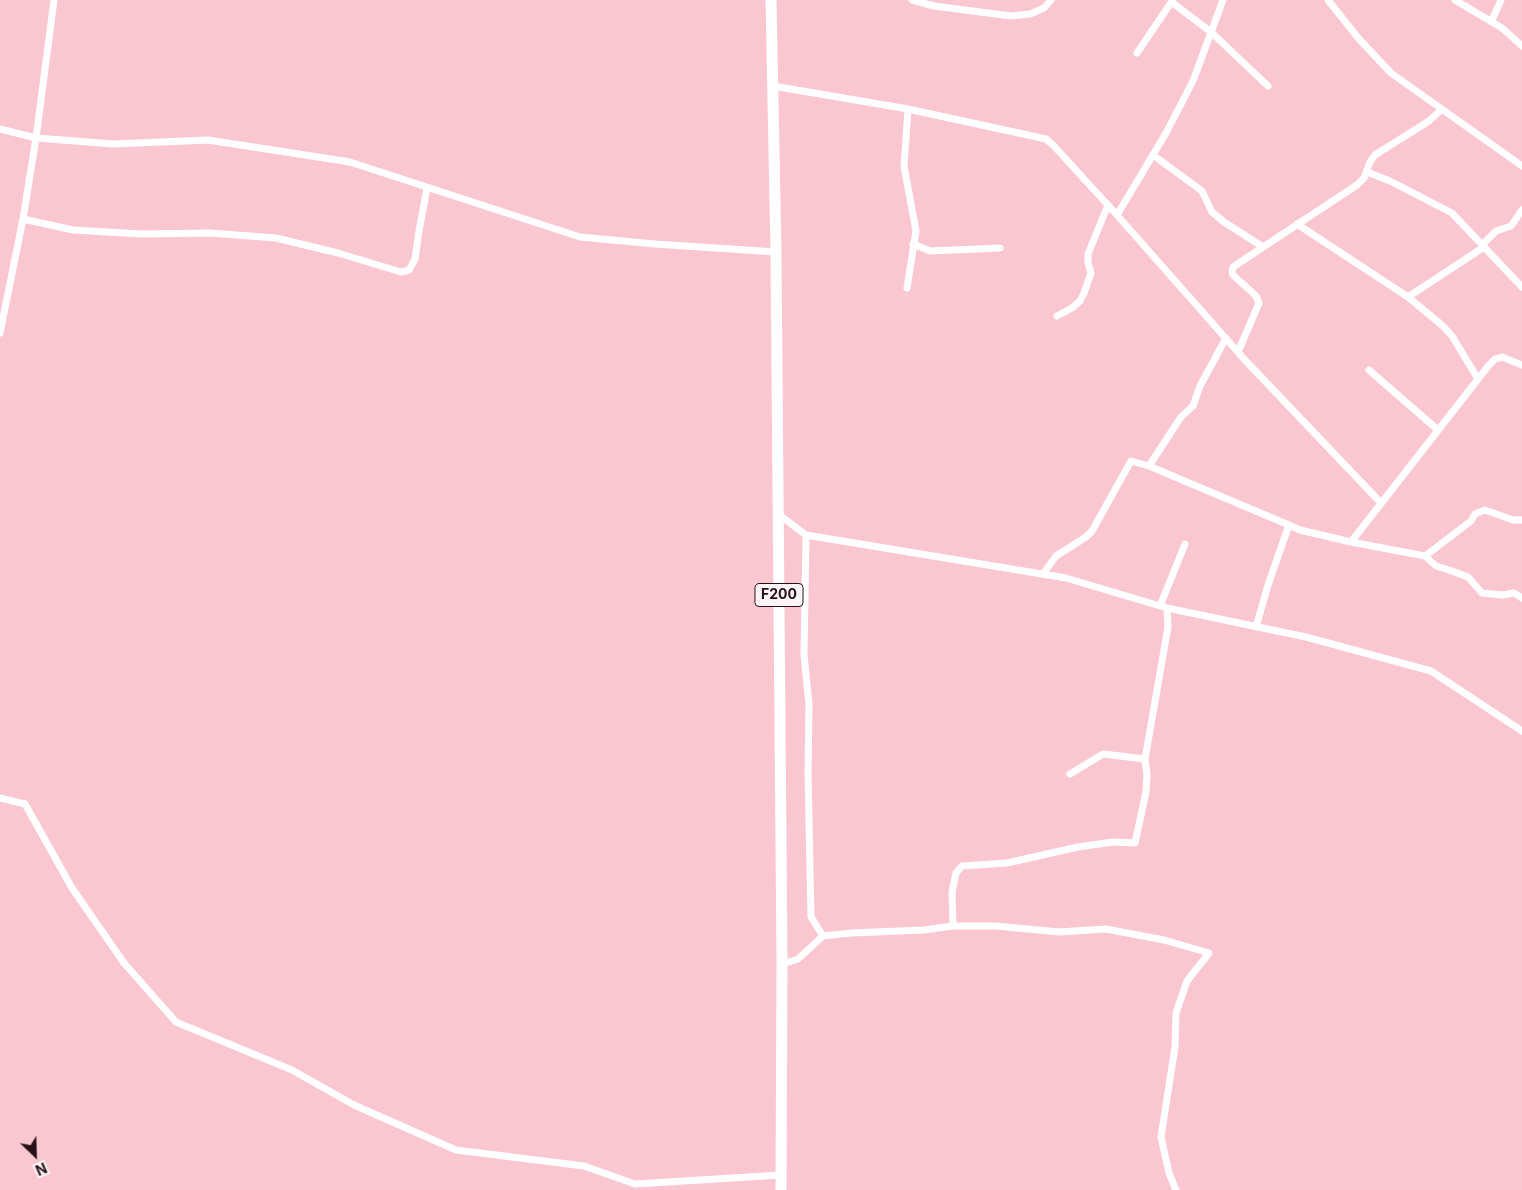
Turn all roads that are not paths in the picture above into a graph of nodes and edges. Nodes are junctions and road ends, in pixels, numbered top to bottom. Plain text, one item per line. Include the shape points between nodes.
1 (54, 0) edge
2 (771, 0) edge
3 (912, 0) edge
4 (1052, 0) edge
5 (1172, 0) edge
6 (1223, 0) edge
7 (1328, 0) edge
8 (1455, 0) edge
9 (1501, 0) edge
10 (1491, 22) junction
11 (1211, 32) junction
12 (1522, 46) edge
13 (1137, 53) dead end
14 (772, 86) junction
15 (1268, 86) dead end
16 (908, 109) junction
17 (1442, 109) junction
18 (0, 129) edge
19 (36, 138) junction
20 (1153, 155) junction
21 (1522, 166) edge
22 (1367, 172) junction
23 (428, 188) junction
24 (1108, 205) junction
25 (1522, 210) edge
26 (1117, 214) junction
27 (23, 219) junction
28 (1297, 224) junction
29 (913, 244) junction
30 (1483, 246) junction
31 (1263, 247) junction
32 (1000, 248) dead end
33 (776, 252) junction
34 (1522, 287) edge
35 (907, 288) dead end
36 (1408, 297) junction
37 (1057, 316) dead end
38 (0, 333) edge
39 (1226, 338) junction
40 (1238, 352) junction
41 (1522, 364) edge
42 (1369, 370) dead end
43 (1478, 379) junction
44 (1438, 430) junction
45 (1149, 466) junction
46 (1380, 503) junction
47 (778, 514) junction
48 (1522, 520) edge
49 (1289, 525) junction
50 (806, 536) junction
51 (1351, 542) junction
52 (1185, 544) dead end
53 (1425, 556) junction
54 (1043, 574) junction
55 (1522, 598) edge
56 (1164, 607) junction
57 (1256, 627) junction
58 (1522, 731) edge
59 (1144, 760) junction
60 (1070, 774) dead end
61 (0, 798) edge
62 (953, 926) junction
63 (824, 936) junction
64 (782, 961) junction
65 (781, 1174) junction
66 (782, 1190) edge
67 (1176, 1190) edge

1 - 19 street
2 - 14 main road, F200
3 - 4 street via 1011,16 1030,14
5 - 11 street
5 - 13 street
6 - 11 street
7 - 17 street via 1389,70
8 - 10 street
9 - 10 street
10 - 12 street
11 - 15 street
11 - 20 street via 1193,81
14 - 16 street
14 - 33 main road, F200
16 - 24 street via 1046,139
16 - 29 street via 904,166 916,222
17 - 21 street
17 - 22 street via 1375,155
18 - 19 street
19 - 23 street via 114,144 208,140 350,162
19 - 27 street
20 - 26 street
20 - 31 street via 1202,191 1212,212
22 - 28 street via 1356,185
22 - 30 street via 1443,208
23 - 27 street via 415,259 409,270 401,272 338,252 276,238 73,230
23 - 33 street via 580,236
24 - 26 street
24 - 37 street via 1088,254 1091,273 1084,293 1072,308
25 - 30 street via 1511,226 1496,232
26 - 39 street
27 - 38 street
28 - 31 street
28 - 36 street
29 - 32 street via 930,251
29 - 35 street
30 - 34 street
30 - 36 street
31 - 40 street via 1233,267 1232,271 1259,303
33 - 47 main road, F200
36 - 43 street via 1452,336
39 - 40 street
39 - 45 street via 1193,406 1181,416
40 - 46 street
41 - 43 street via 1502,357 1495,359
42 - 44 street
43 - 44 street
44 - 46 street
45 - 49 street
45 - 54 street via 1131,461 1092,531 1056,556
46 - 51 street
47 - 50 street
47 - 64 main road, F200
48 - 53 street via 1485,510
49 - 51 street
49 - 57 street
50 - 54 street
50 - 63 street via 804,655 809,704 811,917
51 - 53 street
52 - 56 street
53 - 55 street via 1436,566 1468,577 1482,593 1514,593
54 - 56 street
56 - 57 street
56 - 59 street via 1168,627
57 - 58 street via 1431,671
59 - 60 street via 1104,754
59 - 62 street via 1146,792 1135,843 1113,842 1006,863 962,866 956,874 952,892
61 - 65 street via 25,804 77,895 124,962 176,1022 292,1070 354,1105 456,1150 584,1166 635,1184
62 - 63 street
62 - 67 street via 1059,932 1106,929 1210,953 1187,981 1176,1014 1174,1055 1161,1137
63 - 64 street via 798,959
64 - 65 main road, F200
65 - 66 main road, F200

